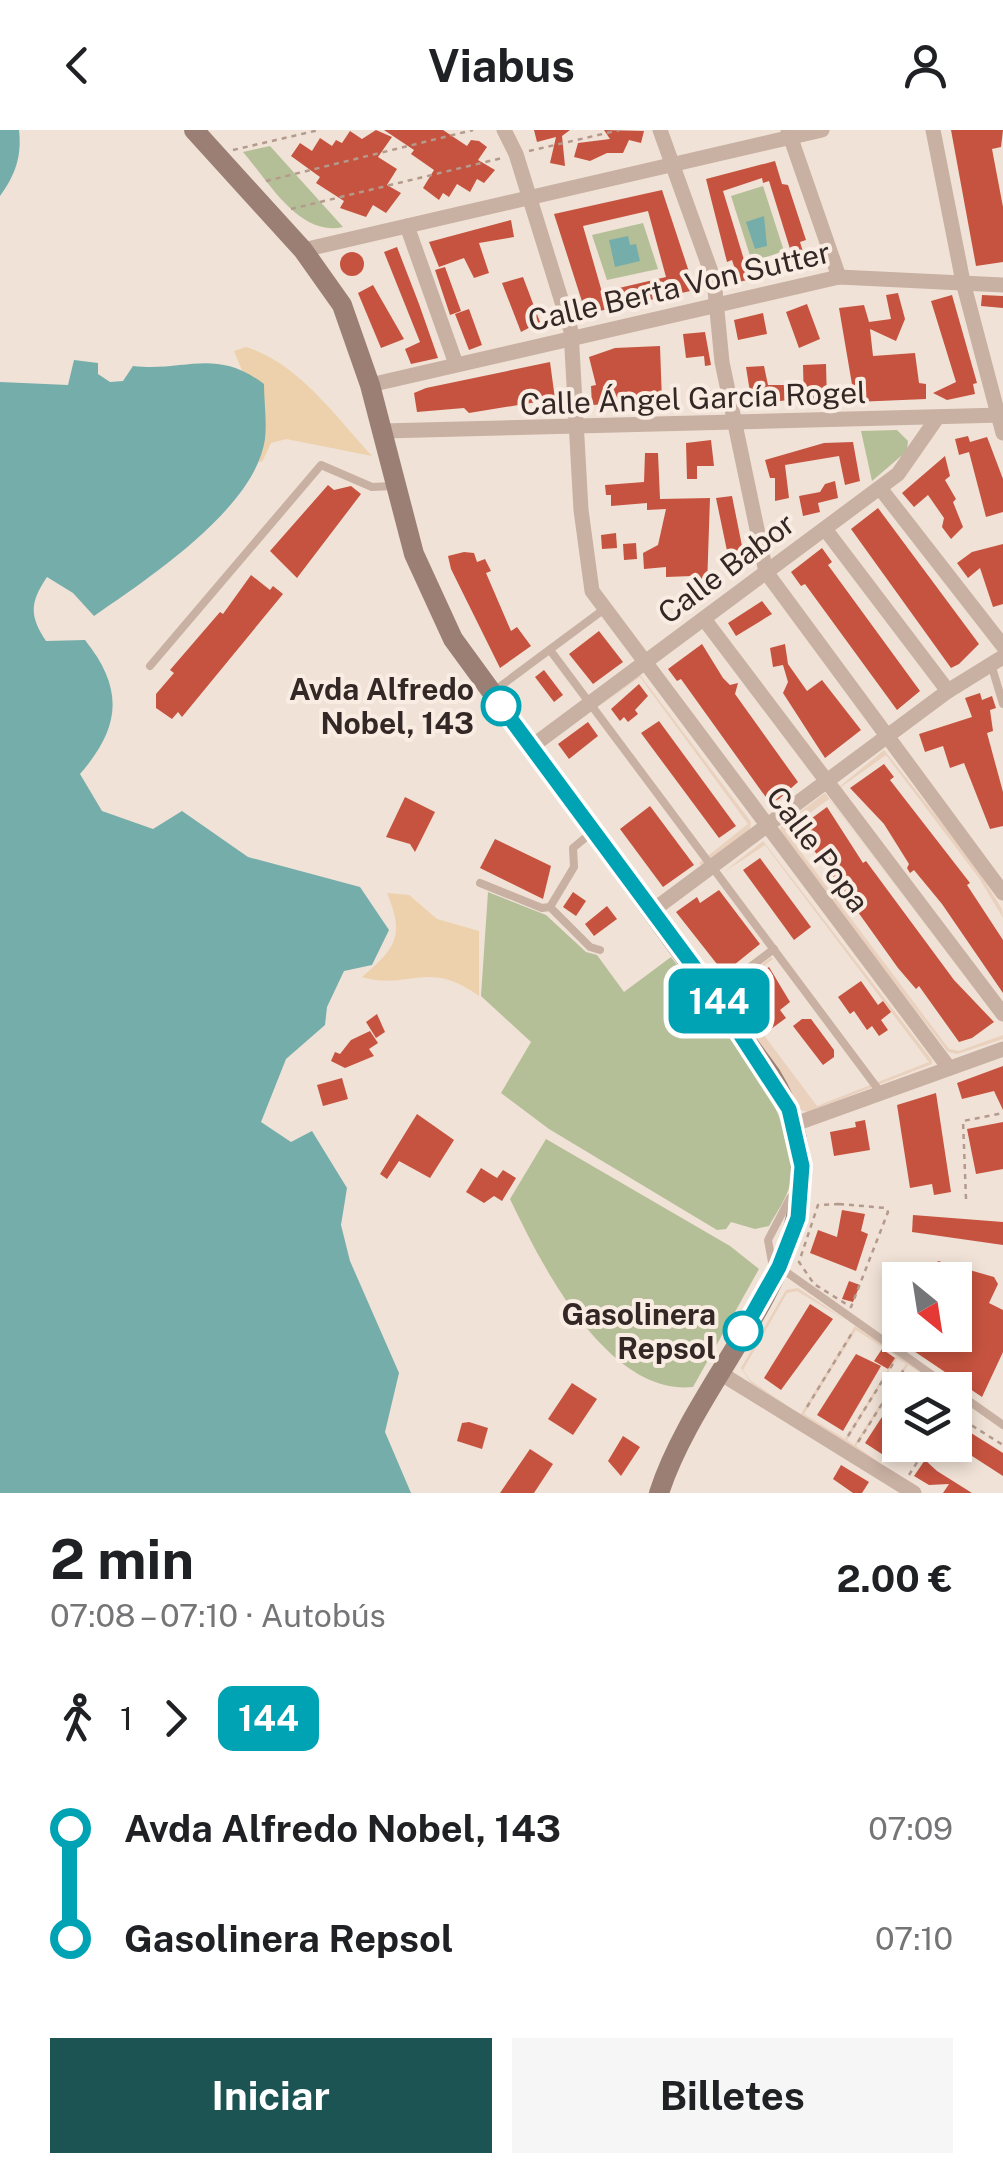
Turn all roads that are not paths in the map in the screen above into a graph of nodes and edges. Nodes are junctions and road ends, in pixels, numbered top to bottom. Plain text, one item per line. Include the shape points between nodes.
1 (194, 130) edge
2 (504, 130) edge
3 (660, 130) edge
4 (822, 130) edge
5 (934, 130) edge
6 (789, 134) edge
7 (676, 164) junction
8 (529, 198) junction
9 (406, 226) junction
10 (303, 250) junction
11 (839, 276) junction
12 (963, 282) junction
13 (1003, 285) edge
14 (716, 306) junction
15 (571, 338) junction
16 (456, 364) junction
17 (370, 385) junction
18 (1000, 416) edge
19 (937, 418) junction
20 (738, 425) junction
21 (576, 430) junction
22 (384, 432) junction
23 (1003, 434) edge
24 (397, 485) junction
25 (880, 488) junction
26 (824, 529) junction
27 (766, 572) junction
28 (603, 610) junction
29 (704, 619) junction
30 (1003, 646) edge
31 (550, 650) junction
32 (997, 660) edge
33 (643, 664) junction
34 (150, 666) dead end
35 (948, 691) junction
36 (491, 693) junction
37 (590, 704) junction
38 (1003, 704) edge
39 (888, 737) junction
40 (531, 747) junction
41 (827, 783) junction
42 (767, 827) junction
43 (593, 831) junction
44 (712, 867) junction
45 (480, 883) dead end
46 (1003, 893) edge
47 (550, 908) junction
48 (652, 911) junction
49 (774, 949) junction
50 (600, 950) dead end
51 (714, 994) junction
52 (1003, 1014) edge
53 (1003, 1049) edge
54 (949, 1068) junction
55 (881, 1093) junction
56 (795, 1124) junction
57 (775, 1265) junction
58 (720, 1373) junction
59 (1003, 1425) edge
60 (900, 1487) edge
61 (659, 1493) edge

1 - 10 main road
2 - 8 street, Calle Popa
3 - 7 street
4 - 6 street
5 - 12 street
6 - 7 street
6 - 11 street
7 - 8 street
7 - 14 street via 714,280
8 - 9 street
8 - 15 street, Calle Popa
9 - 10 street
9 - 16 street
10 - 17 main road via 342,304
11 - 12 street, Calle Berta Von Sutter
11 - 14 street, Calle Berta Von Sutter
12 - 13 street, Calle Berta Von Sutter
12 - 18 street
14 - 15 street, Calle Berta Von Sutter
14 - 20 street
15 - 16 street, Calle Berta Von Sutter
15 - 21 street, Calle Popa
16 - 17 street, Calle Berta Von Sutter
17 - 22 main road
18 - 19 street, Calle Ángel García Rogel
18 - 23 street
19 - 20 street, Calle Ángel García Rogel
19 - 25 street, Calle Babor via 909,463
20 - 21 street, Calle Ángel García Rogel
20 - 27 street
21 - 22 street, Calle Ángel García Rogel
21 - 28 street, Calle Popa via 587,575
22 - 24 main road
24 - 34 lane via 372,487 322,465
24 - 36 main road via 430,597
25 - 26 street, Calle Babor
25 - 30 street
26 - 27 street, Calle Babor
26 - 35 street
27 - 29 street, Calle Babor
27 - 39 street
28 - 31 lane
28 - 33 street, Calle Popa
29 - 33 street, Calle Babor
29 - 41 street
31 - 36 lane
31 - 37 lane
32 - 35 street
32 - 38 lane
33 - 37 street, Calle Babor
33 - 42 street, Calle Popa
35 - 39 street
36 - 40 main road
37 - 40 street, Calle Babor
37 - 44 lane
39 - 41 street
39 - 46 street
40 - 43 main road
41 - 42 street
41 - 52 street
42 - 44 street
42 - 54 street, Calle Popa
43 - 47 lane via 572,848 574,867
43 - 48 main road
44 - 48 street
44 - 49 lane
45 - 47 lane
47 - 50 lane
48 - 51 main road
49 - 51 lane
49 - 55 lane
51 - 56 main road via 771,1075
53 - 54 street
54 - 55 street
55 - 56 street
56 - 57 main road via 802,1166 798,1218
57 - 58 main road
57 - 59 lane
58 - 60 street
58 - 61 main road

